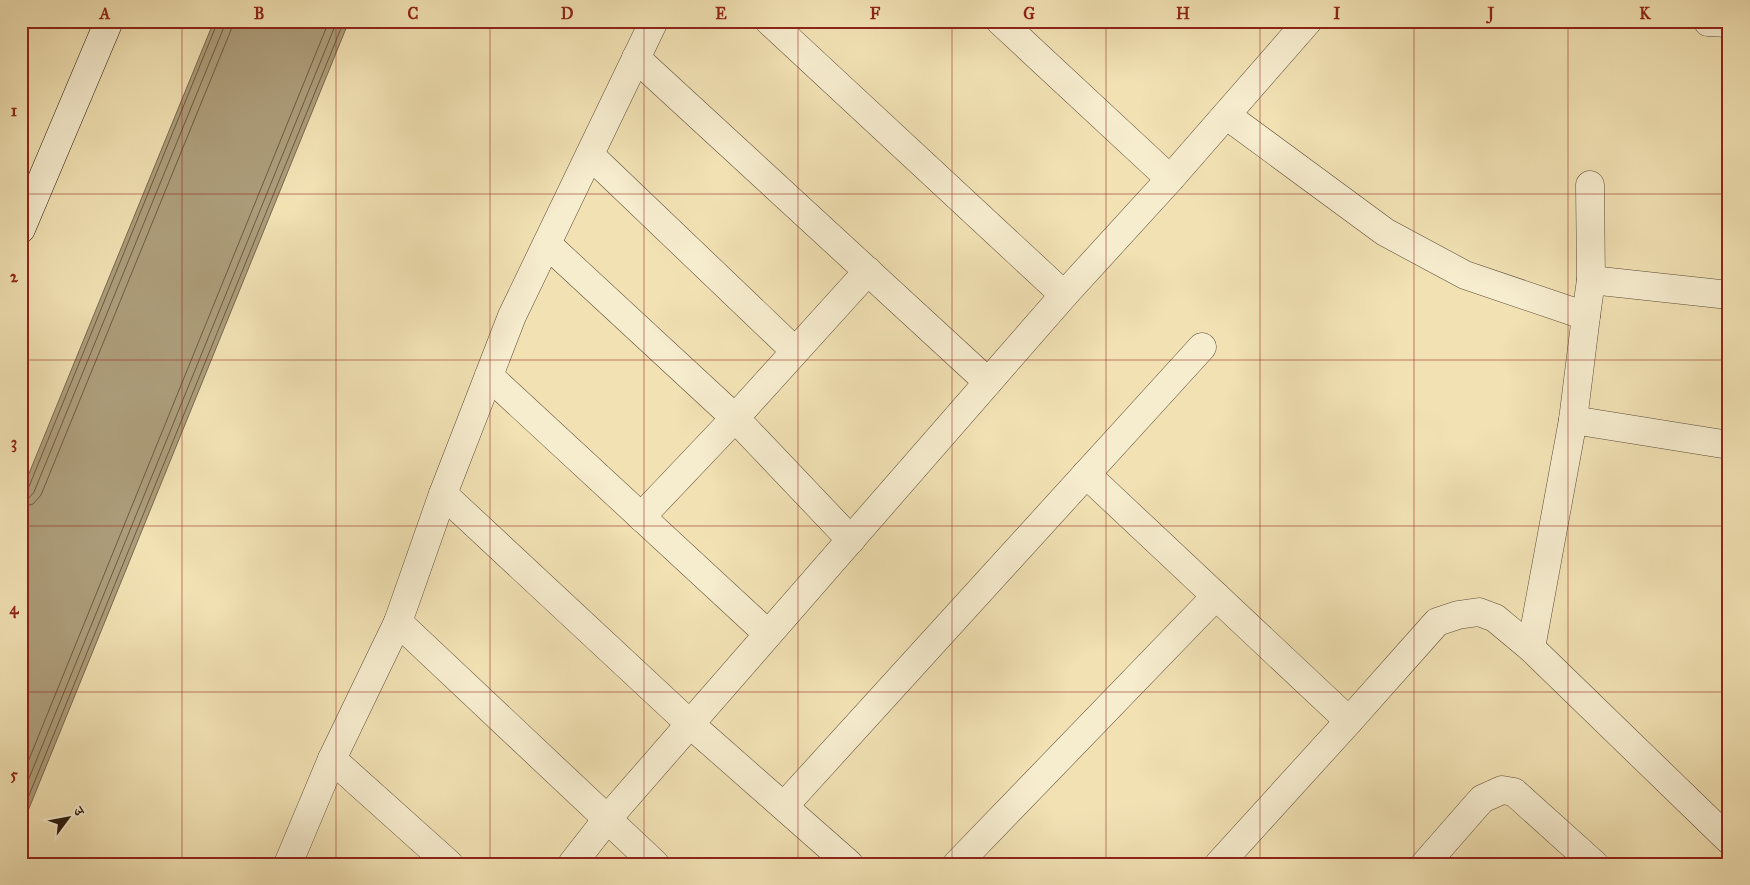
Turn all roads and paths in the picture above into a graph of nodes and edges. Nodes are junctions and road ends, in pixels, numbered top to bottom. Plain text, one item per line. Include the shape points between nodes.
1 (109, 21) edge
2 (654, 21) edge
3 (769, 21) edge
4 (1000, 21) edge
5 (1308, 21) edge
6 (1708, 22) edge
7 (1729, 23) edge
8 (636, 58) junction
9 (1226, 115) junction
10 (590, 155) junction
11 (1170, 179) junction
12 (31, 183) edge
13 (1590, 185) dead end
14 (21, 229) edge
15 (547, 244) junction
16 (868, 271) junction
17 (1591, 280) junction
18 (1064, 295) junction
19 (1729, 295) edge
20 (1586, 316) junction
21 (1202, 347) dead end
22 (795, 351) junction
23 (489, 376) junction
24 (988, 382) junction
25 (735, 418) junction
26 (1573, 420) junction
27 (1729, 444) edge
28 (1086, 474) junction
29 (443, 494) junction
30 (641, 517) junction
31 (850, 540) junction
32 (1216, 596) junction
33 (398, 622) junction
34 (768, 634) junction
35 (1531, 648) junction
36 (1349, 721) junction
37 (690, 724) junction
38 (332, 759) junction
39 (784, 806) junction
40 (608, 818) junction
41 (1729, 840) edge
42 (1225, 862) edge
43 (288, 864) edge
44 (449, 864) edge
45 (572, 864) edge
46 (655, 864) edge
47 (848, 864) edge
48 (957, 864) edge
49 (1425, 864) edge
50 (1594, 864) edge

1 - 12 street
2 - 8 street
3 - 18 street
4 - 11 street
5 - 9 street
6 - 7 street
8 - 10 street
8 - 16 street
9 - 11 street
9 - 20 street via 1386,232 1465,275
10 - 15 street
10 - 22 street
11 - 18 street
12 - 14 street
13 - 17 street
15 - 23 street via 512,316
15 - 25 street
16 - 22 street
16 - 24 street
17 - 19 street
17 - 20 street
18 - 24 street
20 - 26 street
21 - 28 street
22 - 25 street
23 - 29 street
23 - 30 street
24 - 31 street
25 - 30 street
25 - 31 street
26 - 27 street
26 - 35 street
28 - 32 street
28 - 39 street
29 - 33 street
29 - 37 street
30 - 34 street
31 - 34 street
32 - 36 street
32 - 48 street
33 - 38 street
33 - 40 street
34 - 37 street
35 - 36 street via 1495,618 1479,612 1437,622
35 - 41 street
36 - 42 street
37 - 39 street
37 - 40 street
38 - 43 street
38 - 44 street
39 - 47 street
40 - 45 street
40 - 46 street
49 - 50 street via 1482,799 1502,790 1514,792

